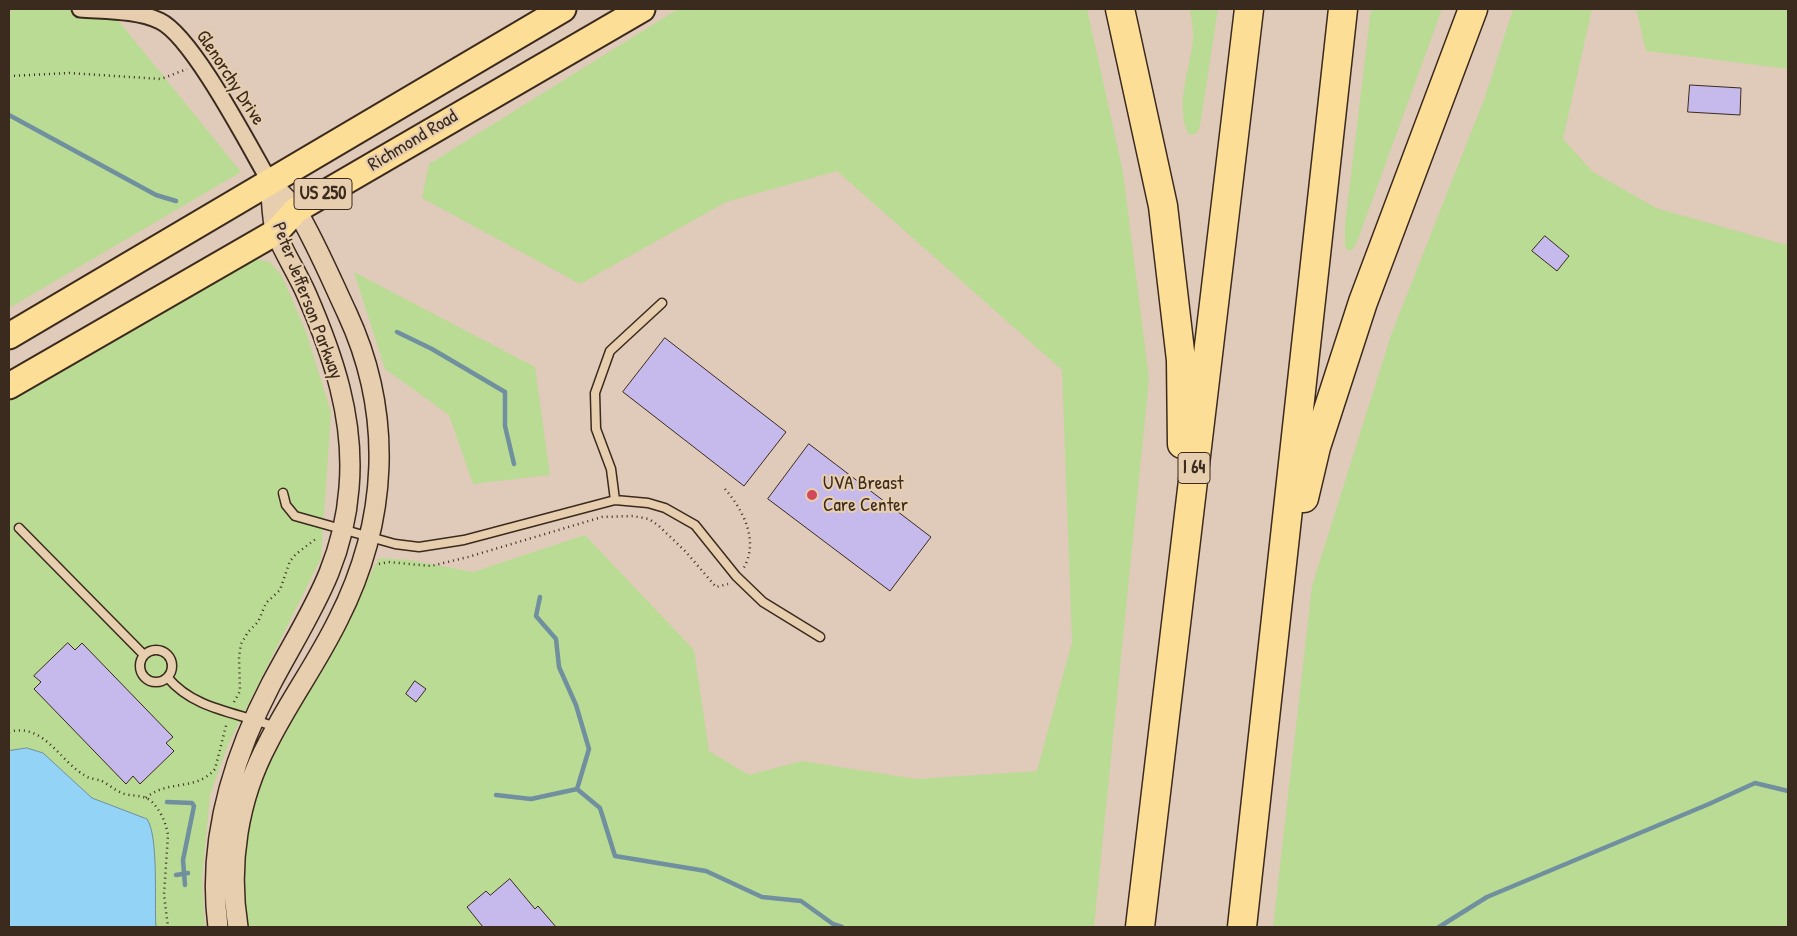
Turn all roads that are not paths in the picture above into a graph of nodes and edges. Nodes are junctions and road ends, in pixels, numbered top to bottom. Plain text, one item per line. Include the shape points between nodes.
1 (80, 9) edge
2 (563, 9) edge
3 (642, 9) edge
4 (1120, 9) edge
5 (1249, 9) edge
6 (1343, 9) edge
7 (1474, 9) edge
8 (150, 13) edge
9 (270, 182) junction
10 (296, 210) junction
11 (276, 232) junction
12 (662, 303) dead end
13 (9, 336) edge
14 (9, 386) edge
15 (283, 493) dead end
16 (615, 500) junction
17 (19, 528) dead end
18 (343, 530) junction
19 (370, 538) junction
20 (1175, 623) junction
21 (820, 637) dead end
22 (144, 655) junction
23 (168, 678) junction
24 (254, 719) junction
25 (277, 728) junction
26 (1262, 743) junction
27 (218, 927) edge
28 (238, 927) edge
29 (1140, 927) edge
30 (1242, 927) edge

1 - 8 street, Glenorchy Drive
2 - 9 highway, Richmond Road / US 250
3 - 10 highway, Richmond Road / US 250
4 - 20 highway via 1163,206 1176,303 1181,360 1182,451 1171,573
5 - 20 highway, I 64
6 - 26 highway
7 - 26 highway via 1362,302 1316,447 1304,496 1287,612
8 - 9 street, Glenorchy Drive via 170,27 198,60
9 - 10 street, Peter Jefferson Parkway
9 - 11 street, Peter Jefferson Parkway
9 - 13 highway, Richmond Road / US 250
10 - 11 highway, Richmond Road / US 250
10 - 19 street, Peter Jefferson Parkway via 353,326 374,390 379,452 378,491
11 - 14 highway, Richmond Road / US 250
11 - 18 street, Peter Jefferson Parkway via 307,296 342,392 349,428 350,461 350,488
12 - 16 lane via 610,351 595,393 596,429 611,469
15 - 18 lane via 286,505 295,516
16 - 19 lane via 444,545 419,547
16 - 21 lane via 665,508 695,525 736,576 763,602
17 - 22 lane
18 - 19 lane
18 - 24 street, Peter Jefferson Parkway via 327,582
19 - 25 street, Peter Jefferson Parkway via 338,621
20 - 29 highway, I 64
22 - 23 lane via 156,650 167,655 172,666
22 - 23 lane via 140,667 145,678 156,683
23 - 24 lane via 179,691 196,702
24 - 25 lane
24 - 27 street, Peter Jefferson Parkway via 234,771 218,838 215,878
25 - 28 street, Peter Jefferson Parkway via 254,772 240,820 234,882
26 - 30 highway

